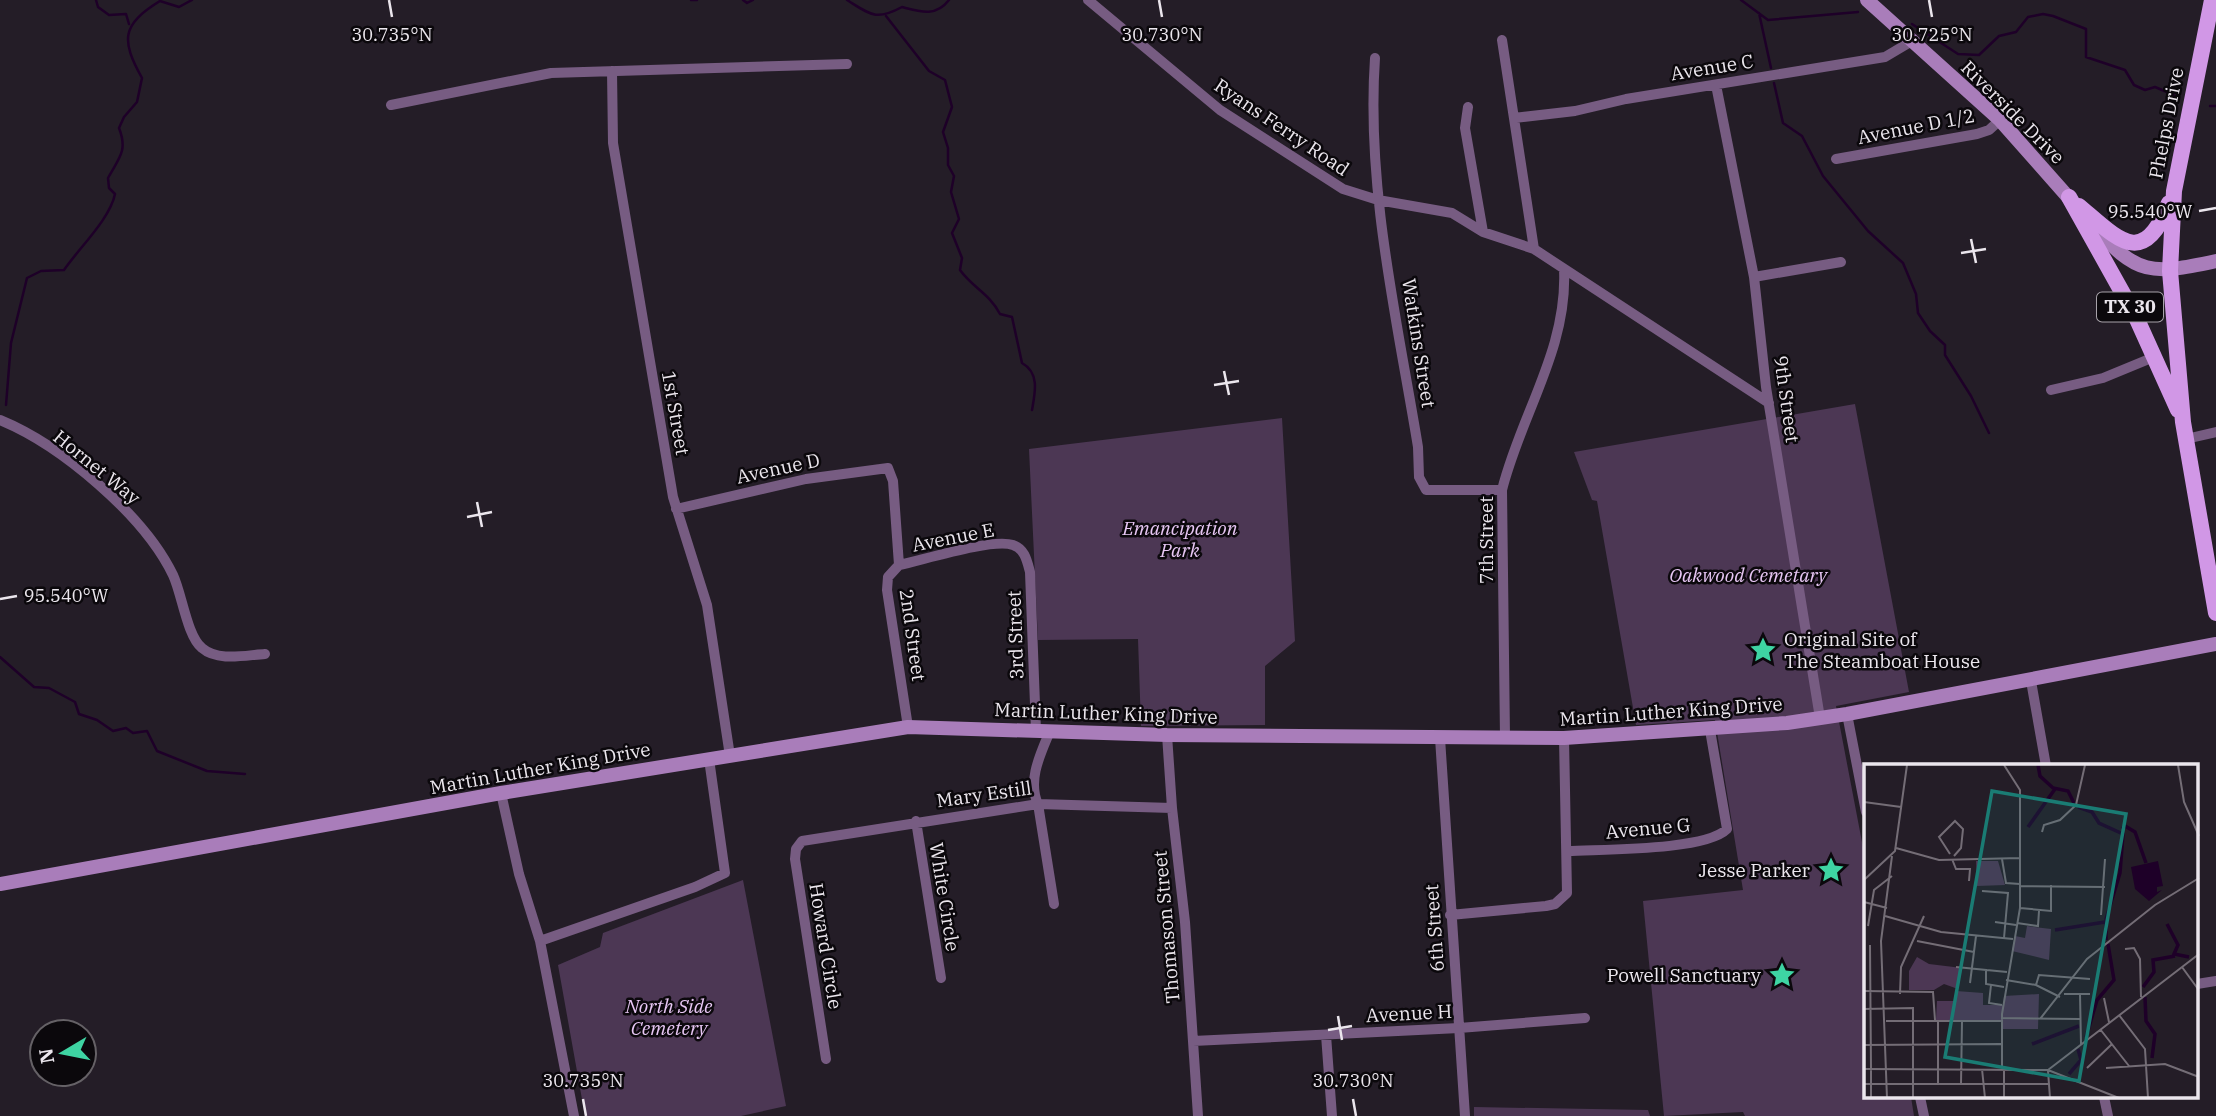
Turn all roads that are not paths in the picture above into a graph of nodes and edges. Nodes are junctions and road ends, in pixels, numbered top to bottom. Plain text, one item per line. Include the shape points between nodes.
1 (1088, 0) edge
2 (1867, 0) edge
3 (2212, 0) edge
4 (1502, 40) dead end
5 (1912, 41) junction
6 (1375, 58) dead end
7 (848, 64) dead end
8 (612, 71) junction
9 (1716, 85) junction
10 (391, 105) dead end
11 (1468, 107) dead end
12 (1514, 118) junction
13 (2000, 120) junction
14 (1836, 159) dead end
15 (2174, 191) junction
16 (2068, 197) junction
17 (1378, 200) junction
18 (1483, 232) junction
19 (1534, 249) junction
20 (2216, 261) edge
21 (1840, 262) dead end
22 (1564, 269) junction
23 (2170, 271) junction
24 (1754, 277) junction
25 (2154, 357) junction
26 (2051, 390) dead end
27 (1769, 403) junction
28 (0, 420) edge
29 (2183, 422) junction
30 (2216, 432) edge
31 (2186, 439) junction
32 (888, 468) joint
33 (1502, 490) junction
34 (676, 509) junction
35 (1014, 545) joint
36 (899, 565) junction
37 (2216, 614) edge
38 (2216, 644) edge
39 (265, 654) dead end
40 (2031, 681) junction
41 (1847, 714) junction
42 (1821, 718) junction
43 (908, 727) junction
44 (1710, 730) junction
45 (1043, 731) junction
46 (1167, 735) junction
47 (1440, 738) junction
48 (1505, 738) junction
49 (1564, 738) junction
50 (730, 756) junction
51 (709, 759) junction
52 (2046, 764) edge
53 (502, 793) junction
54 (1864, 803) edge
55 (1038, 804) junction
56 (1172, 808) junction
57 (916, 821) junction
58 (802, 841) joint
59 (1568, 850) junction
60 (0, 884) edge
61 (1054, 904) dead end
62 (1450, 915) junction
63 (540, 941) junction
64 (941, 978) dead end
65 (2216, 981) edge
66 (2198, 984) edge
67 (1585, 1018) dead end
68 (1459, 1028) junction
69 (1326, 1035) junction
70 (1193, 1041) junction
71 (826, 1059) dead end
72 (1920, 1098) edge
73 (2104, 1098) edge
74 (574, 1116) edge
75 (1198, 1116) edge
76 (1332, 1116) edge
77 (1465, 1116) edge
78 (1924, 1116) edge
79 (2108, 1116) edge

1 - 17 street, Ryans Ferry Road via 1220,110 1343,189
2 - 5 street, Riverside Drive / TX 30
3 - 15 main road, Phelps Drive
4 - 12 street
5 - 9 street, Avenue C via 1885,57
5 - 13 street, Riverside Drive / TX 30
6 - 17 street, Watkins Street via 1372,104
7 - 8 street
8 - 10 street via 551,73
8 - 34 street, 1st Street via 612,143
9 - 12 street, Avenue C
9 - 24 street, 9th Street
11 - 18 street via 1465,128
12 - 19 street
13 - 14 street, Avenue D 1/2 via 1977,134
13 - 16 street, Riverside Drive / TX 30
15 - 16 main road via 2164,217 2148,238 2136,244 2121,242
15 - 23 main road, Phelps Drive
16 - 23 street, TX 30 via 2115,251 2150,270
16 - 25 main road, TX 30
17 - 18 street, Ryans Ferry Road via 1452,212
17 - 33 street, Watkins Street via 1419,477 1426,490
18 - 19 street, Ryans Ferry Road
19 - 22 street, Ryans Ferry Road
20 - 23 street
21 - 24 street
22 - 27 street, Ryans Ferry Road
22 - 33 street, 7th Street via 1565,304 1550,365 1509,462
23 - 29 main road, Phelps Drive
24 - 27 street, 9th Street
25 - 26 street via 2103,378
25 - 29 main road, TX 30
27 - 42 street, 9th Street
28 - 39 street, Hornet Way via 109,493 142,526 174,578 200,647 226,656
29 - 31 main road
30 - 31 street
31 - 37 main road
32 - 34 street, Avenue D via 806,479
32 - 36 street, 2nd Street via 893,481
33 - 48 street, 7th Street
34 - 50 street, 1st Street via 707,605
35 - 36 street, Avenue E via 995,544
35 - 45 street, 3rd Street via 1024,552 1030,572
36 - 43 street, 2nd Street via 888,577 887,590
38 - 40 street, Martin Luther King Drive
40 - 41 street, Martin Luther King Drive
40 - 52 street
41 - 42 street, Martin Luther King Drive
41 - 54 street
42 - 44 street, Martin Luther King Drive
43 - 45 street, Martin Luther King Drive
43 - 50 street, Martin Luther King Drive
44 - 49 street, Martin Luther King Drive
44 - 59 street, Avenue G via 1727,829 1717,838 1689,844
45 - 46 street, Martin Luther King Drive
45 - 55 street via 1036,765 1034,795
46 - 47 street, Martin Luther King Drive
46 - 56 street, Thomason Street
47 - 48 street, Martin Luther King Drive
47 - 62 street, 6th Street
48 - 49 street, Martin Luther King Drive
49 - 59 street
50 - 51 street, Martin Luther King Drive
51 - 53 street, Martin Luther King Drive
51 - 63 street via 725,873
53 - 60 street, Martin Luther King Drive
53 - 63 street via 519,874
55 - 56 street, Mary Estill
55 - 57 street, Mary Estill
55 - 61 street
56 - 70 street, Thomason Street
57 - 58 street, Mary Estill
57 - 64 street, White Circle
58 - 71 street, Howard Circle via 794,859
59 - 62 street via 1568,886 1563,899 1546,906
62 - 68 street, 6th Street
63 - 74 street
65 - 66 street
67 - 68 street, Avenue H
68 - 69 street, Avenue H
68 - 77 street, 6th Street
69 - 70 street, Avenue H
69 - 76 street
70 - 75 street, Thomason Street
72 - 78 street
73 - 79 street

